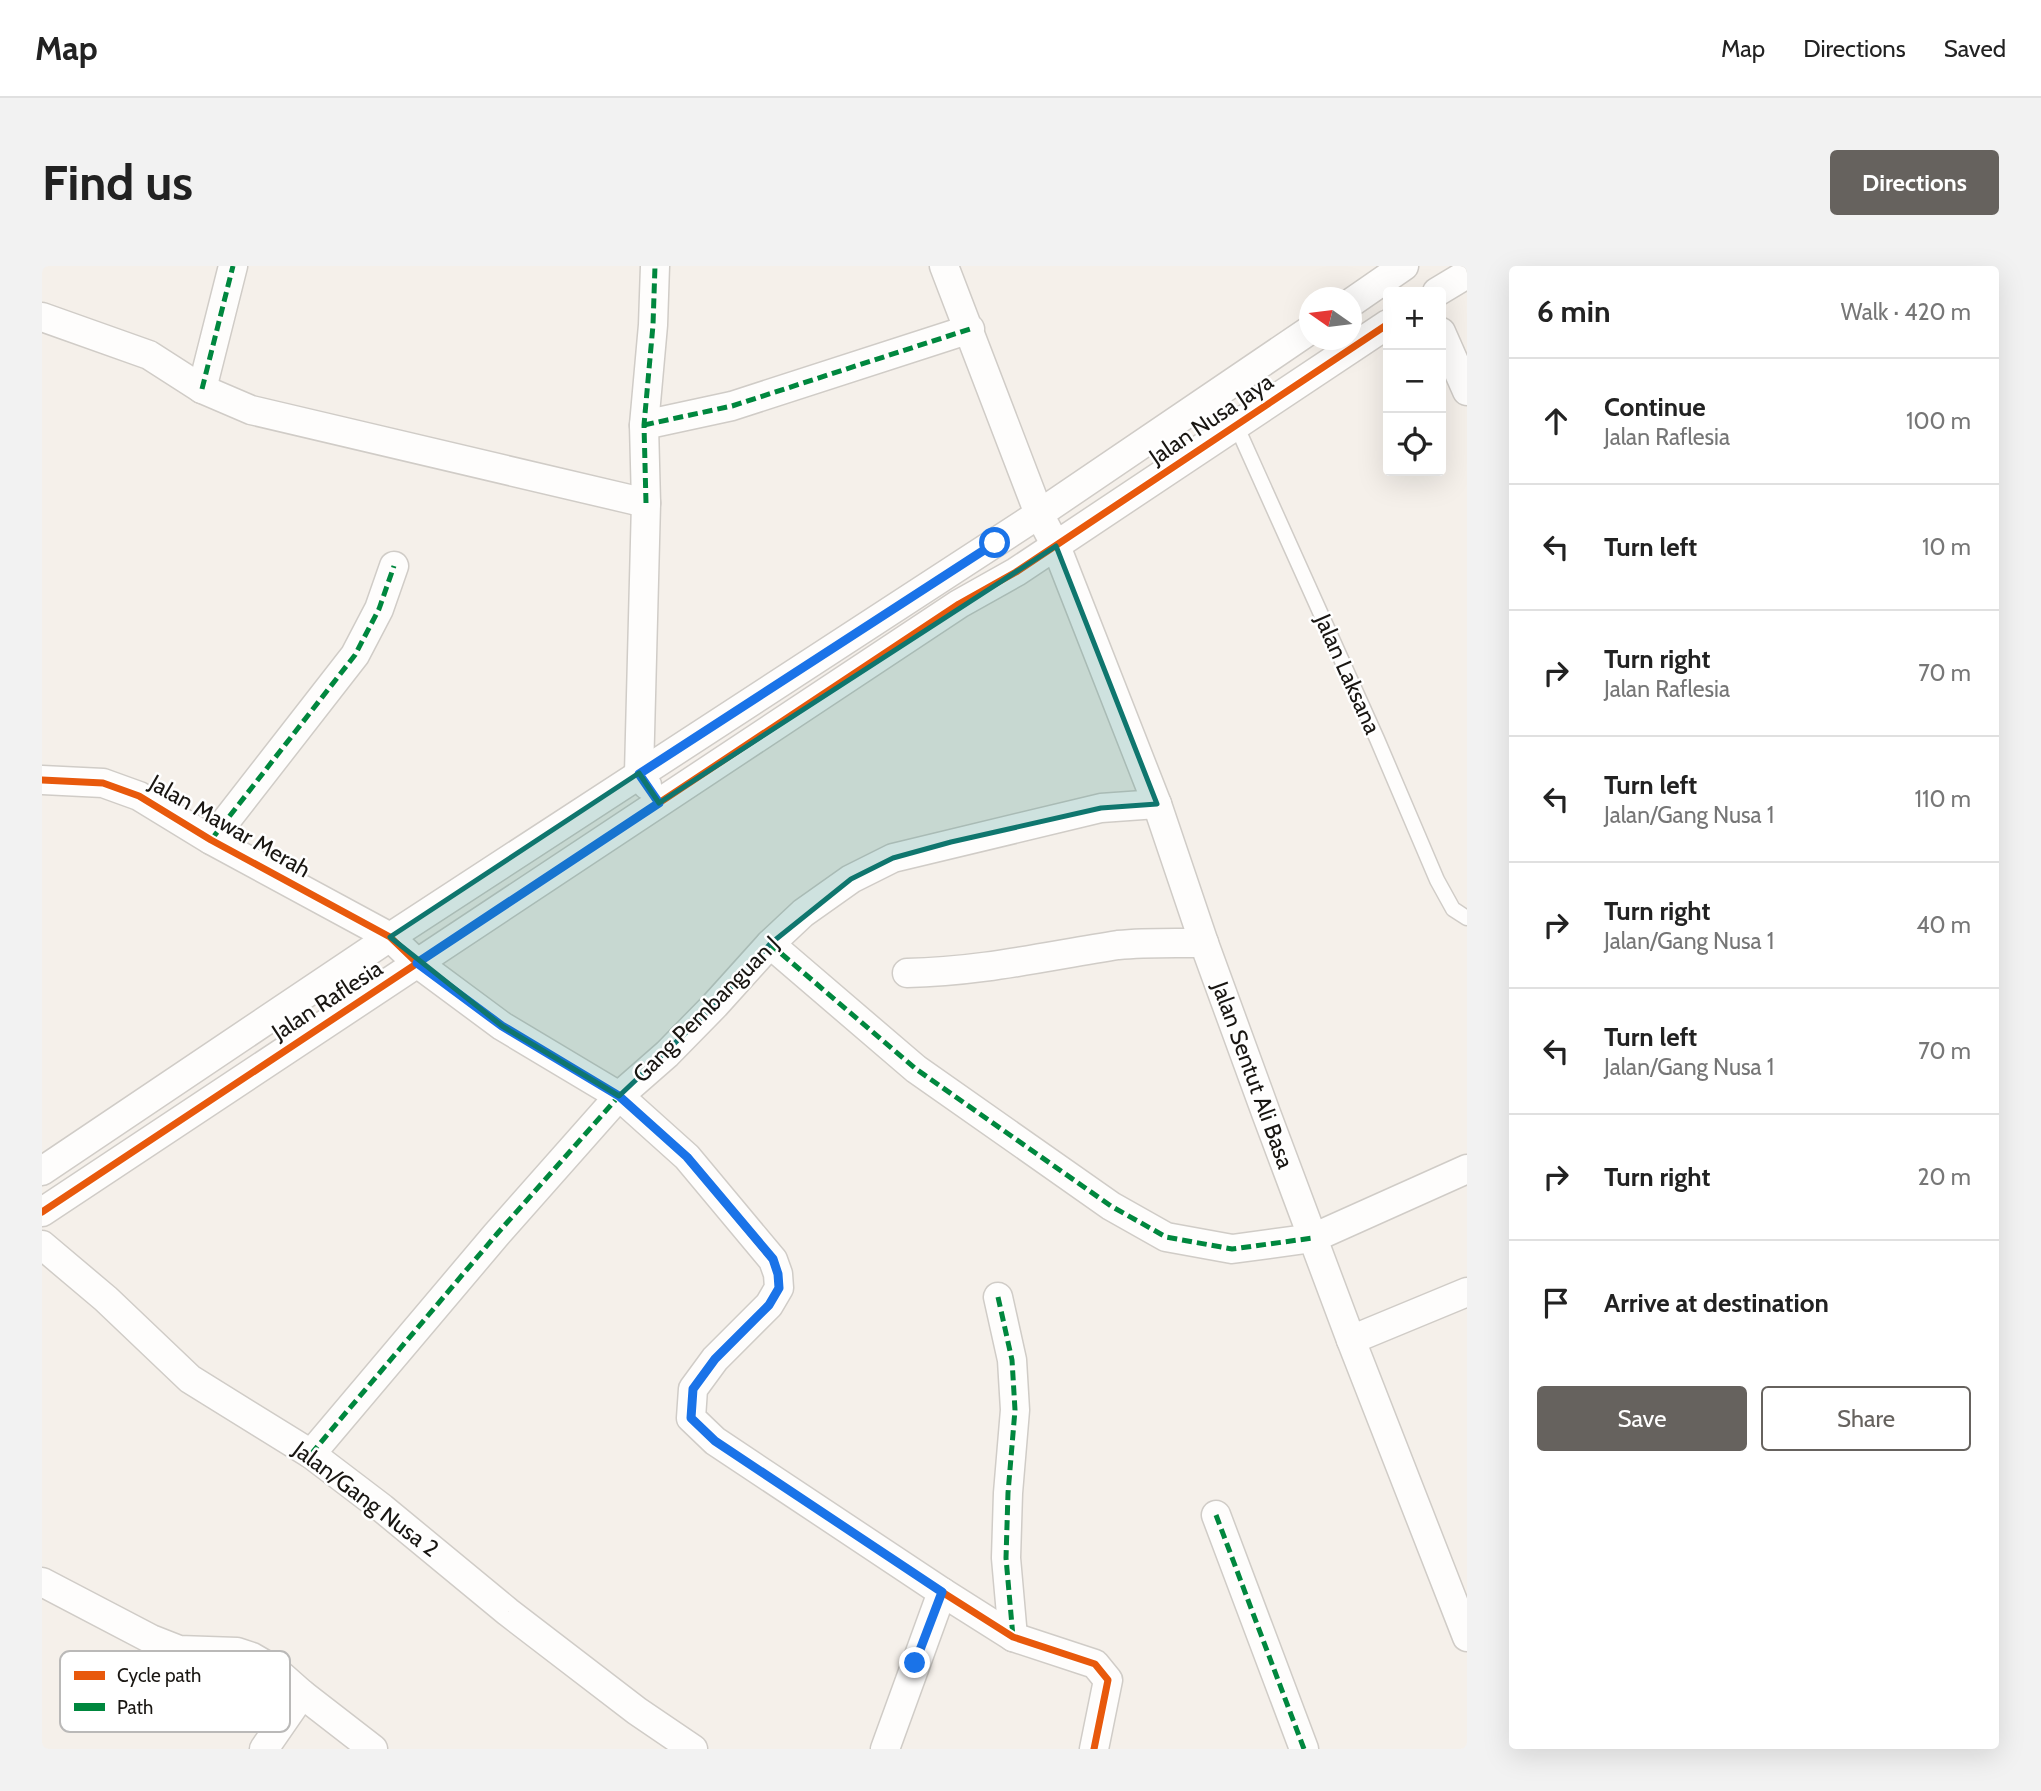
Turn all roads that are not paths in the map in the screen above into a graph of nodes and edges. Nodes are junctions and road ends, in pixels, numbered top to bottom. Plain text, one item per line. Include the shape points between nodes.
1 (233, 266) edge
2 (655, 266) edge
3 (944, 266) edge
4 (1404, 266) edge
5 (1467, 274) edge
6 (1445, 287) edge
7 (1362, 295) edge
8 (42, 317) edge
9 (1383, 327) edge
10 (970, 329) junction
11 (1299, 337) edge
12 (1446, 343) edge
13 (202, 389) junction
14 (1467, 391) edge
15 (644, 425) junction
16 (1236, 425) junction
17 (646, 503) junction
18 (1039, 514) junction
19 (1056, 546) junction
20 (394, 566) dead end
21 (42, 780) edge
22 (649, 788) junction
23 (1157, 804) junction
24 (211, 840) junction
25 (1467, 918) edge
26 (1204, 943) junction
27 (770, 944) junction
28 (404, 951) junction
29 (907, 973) dead end
30 (619, 1096) junction
31 (1467, 1169) edge
32 (42, 1171) edge
33 (42, 1212) edge
34 (1313, 1238) junction
35 (42, 1245) edge
36 (1467, 1292) edge
37 (998, 1297) dead end
38 (1351, 1340) junction
39 (311, 1454) junction
40 (1216, 1515) dead end
41 (42, 1582) edge
42 (942, 1592) junction
43 (1467, 1636) edge
44 (1013, 1637) junction
45 (208, 1651) edge
46 (290, 1684) edge
47 (302, 1695) junction
48 (290, 1712) edge
49 (276, 1732) edge
50 (264, 1749) edge
51 (373, 1749) edge
52 (693, 1749) edge
53 (885, 1749) edge
54 (1094, 1749) edge
55 (1304, 1749) edge

1 - 13 street
2 - 15 street
3 - 10 street, Jalan Sentut Ali Basa
4 - 7 street
5 - 6 street
8 - 13 street via 149,355
9 - 16 street, Jalan Nusa Jaya
10 - 15 street via 732,406
10 - 18 street, Jalan Sentut Ali Basa
11 - 18 street, Jalan Nusa Jaya
12 - 14 street
13 - 17 street via 251,410
15 - 17 street
16 - 19 street, Jalan Nusa Jaya
16 - 25 lane, Jalan Laksana via 1437,880 1453,909
17 - 22 street
18 - 19 street, Jalan Sentut Ali Basa
18 - 22 street, Jalan Raflesia
19 - 22 street, Jalan Raflesia
19 - 23 street, Jalan Sentut Ali Basa
20 - 24 street via 379,609 355,655
21 - 24 street, Jalan Mawar Merah via 103,783 127,791
22 - 28 street, Jalan Raflesia
22 - 28 street, Jalan Raflesia
23 - 26 street, Jalan Sentut Ali Basa
23 - 27 street, Gang Pembanguan J via 1101,808 893,858 851,878
24 - 28 street, Jalan Mawar Merah
26 - 29 street via 1120,945 996,967
26 - 34 street, Jalan Sentut Ali Basa
27 - 30 street, Gang Pembanguan J via 667,1054
27 - 34 street via 916,1069 1111,1206 1166,1237 1232,1249
28 - 30 street, Jalan Mawar Merah via 502,1026
28 - 32 street, Jalan Raflesia
28 - 33 street, Jalan Raflesia
30 - 39 street, Gang Pembanguan J
30 - 42 street, Jalan Mawar Merah via 687,1157 773,1259 778,1274 779,1288 769,1305 715,1359 693,1389 691,1418 715,1441
31 - 34 street
34 - 38 street, Jalan Sentut Ali Basa
35 - 39 street, Jalan/Gang Nusa 2 via 190,1379
36 - 38 street
37 - 44 street via 1012,1360 1015,1410 1006,1558
38 - 43 street, Jalan Sentut Ali Basa
39 - 52 street, Jalan/Gang Nusa 2 via 508,1612
40 - 55 street
41 - 45 street via 151,1639 178,1650
42 - 44 street
42 - 53 street
44 - 54 street via 1095,1664 1108,1680
46 - 47 street
47 - 48 street
47 - 51 street
49 - 50 street

